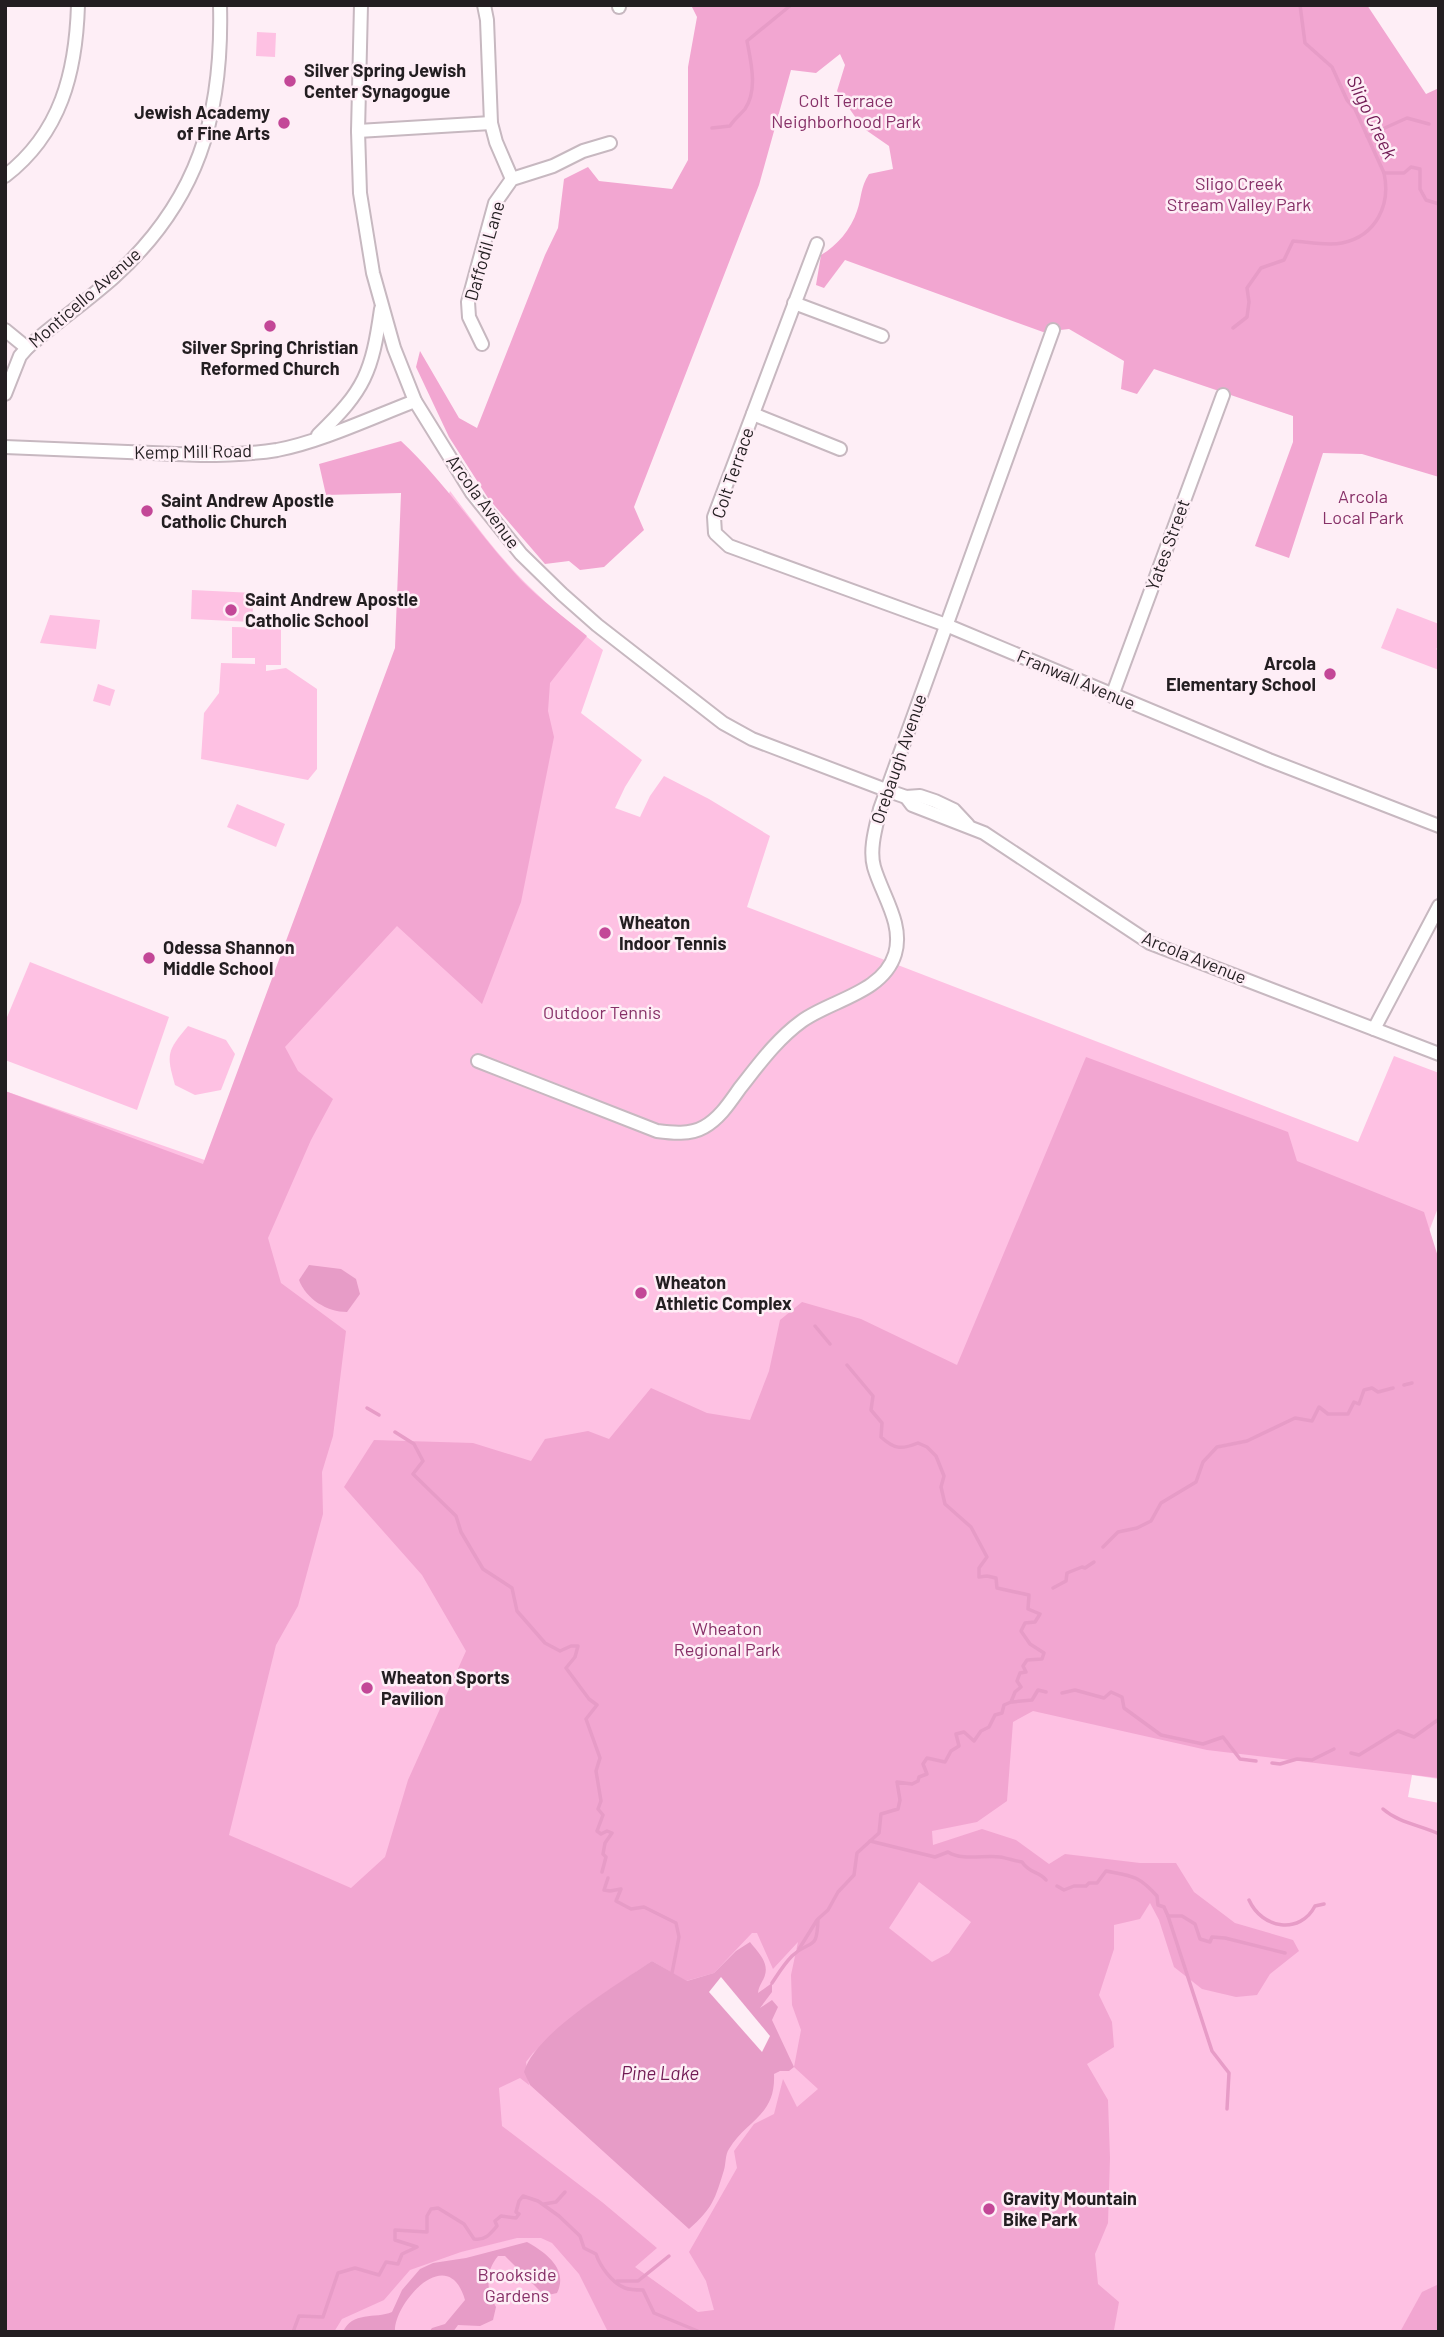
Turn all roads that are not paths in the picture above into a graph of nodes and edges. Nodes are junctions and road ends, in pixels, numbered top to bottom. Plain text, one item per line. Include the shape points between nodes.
1 (78, 5) edge
2 (220, 5) edge
3 (361, 5) edge
4 (484, 5) edge
5 (491, 123) junction
6 (358, 131) junction
7 (610, 143) dead end
8 (5, 176) edge
9 (512, 179) junction
10 (817, 244) dead end
11 (794, 303) junction
12 (382, 304) junction
13 (5, 330) edge
14 (1053, 330) dead end
15 (883, 336) dead end
16 (482, 344) dead end
17 (27, 348) junction
18 (5, 394) edge
19 (1223, 395) dead end
20 (415, 401) junction
21 (753, 414) junction
22 (315, 438) junction
23 (5, 447) edge
24 (840, 449) dead end
25 (715, 533) joint
26 (946, 625) junction
27 (1112, 696) junction
28 (886, 790) junction
29 (1439, 826) edge
30 (1439, 906) edge
31 (1374, 1030) junction
32 (1439, 1054) edge
33 (478, 1061) dead end

1 - 8 street via 73,66 65,93 38,144
2 - 17 street, Monticello Avenue via 218,83 209,131 192,176 140,251
3 - 6 street, Arcola Avenue
4 - 5 street
5 - 6 street
5 - 9 street
6 - 12 street, Arcola Avenue via 360,193
7 - 9 street, Daffodil Lane
9 - 16 street, Daffodil Lane via 495,203 468,302 469,317
10 - 11 street, Colt Terrace
11 - 15 street
11 - 21 street, Colt Terrace
12 - 20 street, Arcola Avenue
12 - 22 street via 374,355 363,382
13 - 17 street
14 - 26 street, Orebaugh Avenue
17 - 18 street, Monticello Avenue
19 - 27 street, Yates Street
20 - 22 street, Kemp Mill Road
20 - 28 street, Arcola Avenue via 472,493 521,554 597,625 723,723 752,739
21 - 24 street, Colt Terrace
21 - 25 street, Colt Terrace via 714,517
22 - 23 street, Kemp Mill Road via 232,455
25 - 26 street, Franwall Avenue via 729,546
26 - 27 street, Franwall Avenue
26 - 28 street, Orebaugh Avenue
27 - 29 street, Franwall Avenue
28 - 31 street, Arcola Avenue via 984,833 1150,943
28 - 33 street, Orebaugh Avenue via 873,835 873,864 898,940 887,971 865,989 803,1020 778,1041 725,1109 703,1128 681,1133 657,1131
30 - 31 street
31 - 32 street, Arcola Avenue

